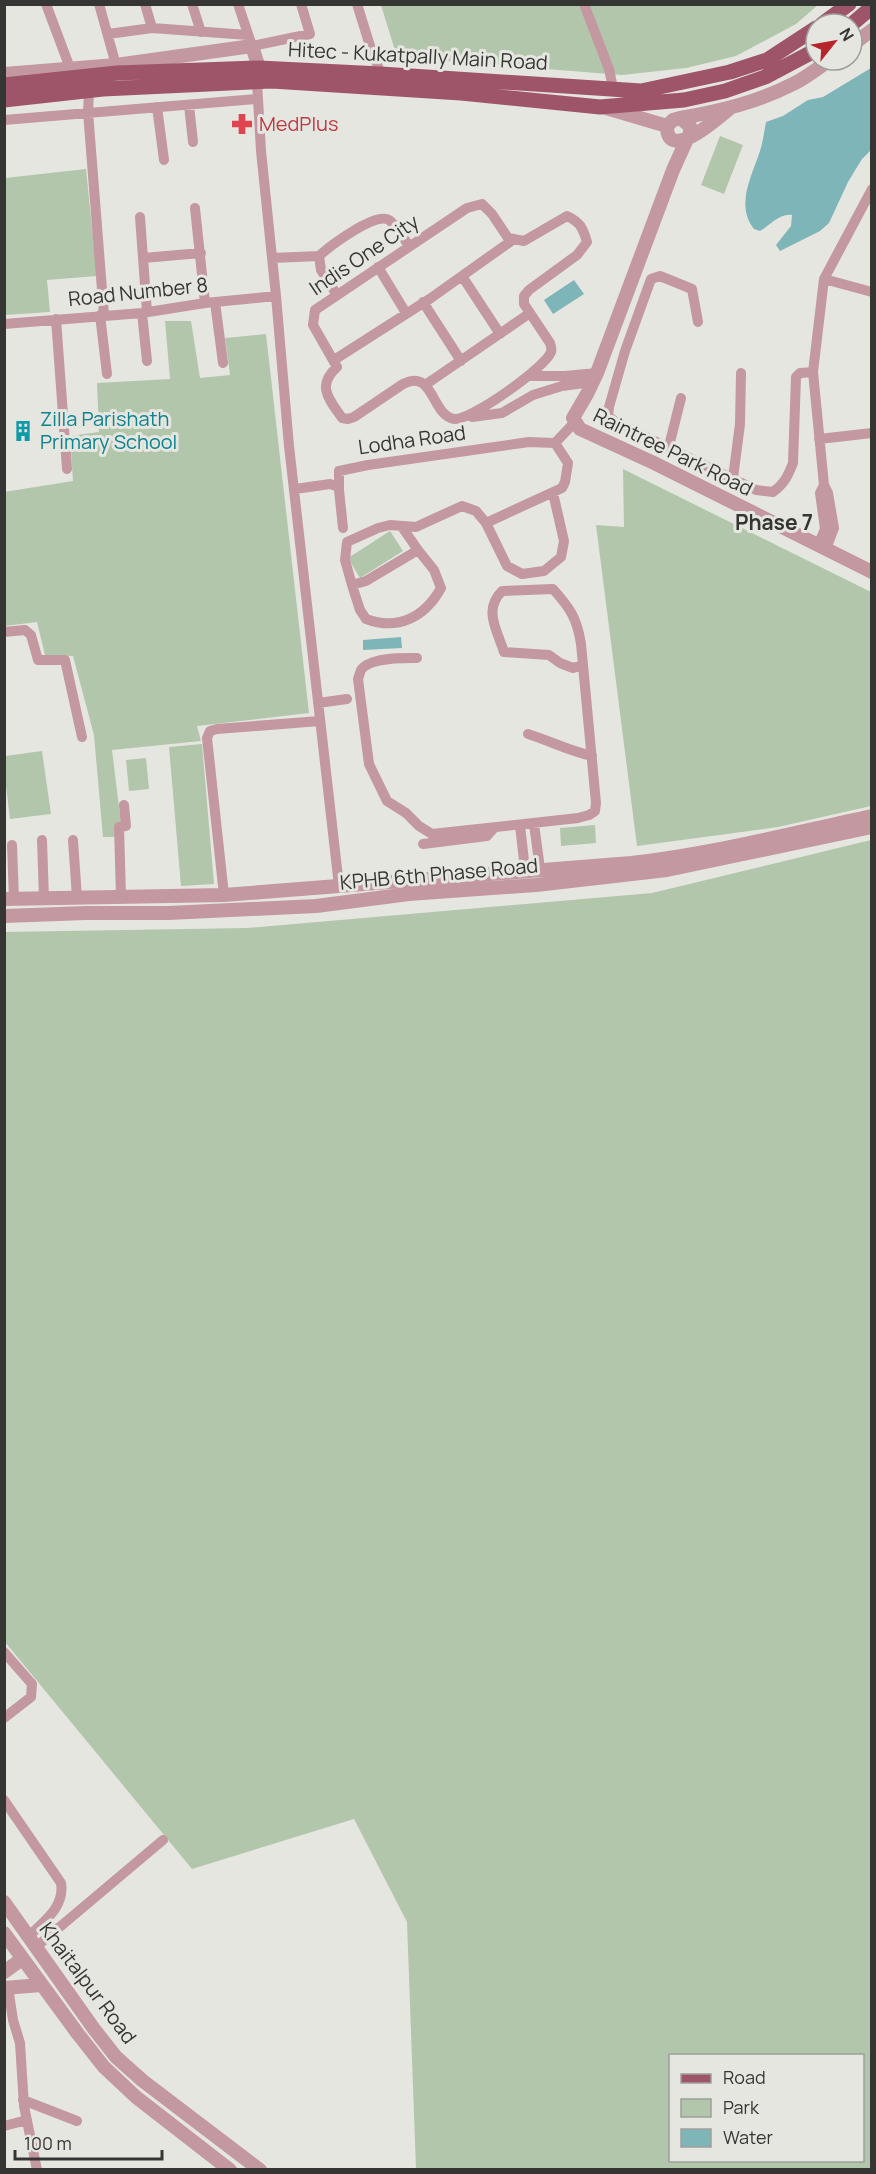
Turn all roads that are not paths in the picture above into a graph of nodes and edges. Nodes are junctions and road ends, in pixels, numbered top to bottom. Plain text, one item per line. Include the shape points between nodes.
1 (46, 4) edge
2 (99, 4) edge
3 (145, 4) edge
4 (192, 4) edge
5 (238, 4) edge
6 (301, 4) edge
7 (357, 4) edge
8 (584, 4) edge
9 (849, 4) edge
10 (836, 12) edge
11 (152, 28) junction
12 (201, 32) junction
13 (108, 34) junction
14 (804, 36) edge
15 (250, 41) junction
16 (804, 56) edge
17 (116, 65) junction
18 (811, 72) edge
19 (70, 73) junction
20 (4, 74) edge
21 (381, 74) junction
22 (258, 75) junction
23 (4, 85) edge
24 (613, 88) junction
25 (89, 90) junction
26 (257, 99) junction
27 (4, 100) edge
28 (189, 105) junction
29 (600, 106) junction
30 (157, 107) junction
31 (729, 109) junction
32 (88, 112) junction
33 (680, 118) junction
34 (4, 120) edge
35 (669, 131) junction
36 (687, 139) junction
37 (193, 142) dead end
38 (164, 160) dead end
39 (673, 170) junction
40 (872, 189) edge
41 (195, 208) dead end
42 (140, 217) dead end
43 (514, 239) junction
44 (409, 246) junction
45 (201, 253) junction
46 (319, 256) junction
47 (143, 258) junction
48 (272, 258) junction
49 (378, 267) junction
50 (462, 276) junction
51 (824, 279) junction
52 (872, 292) edge
53 (337, 295) junction
54 (276, 296) junction
55 (210, 302) junction
56 (423, 302) junction
57 (145, 312) junction
58 (406, 313) junction
59 (530, 313) junction
60 (102, 315) junction
61 (56, 319) junction
62 (698, 322) dead end
63 (4, 324) edge
64 (500, 334) junction
65 (334, 360) junction
66 (147, 361) dead end
67 (461, 361) junction
68 (223, 363) dead end
69 (813, 372) junction
70 (741, 373) dead end
71 (107, 374) dead end
72 (530, 375) junction
73 (549, 376) junction
74 (595, 377) junction
75 (425, 385) junction
76 (533, 395) junction
77 (681, 398) dead end
78 (466, 417) junction
79 (575, 422) junction
80 (872, 433) edge
81 (819, 439) junction
82 (557, 440) junction
83 (669, 446) junction
84 (573, 461) dead end
85 (67, 470) dead end
86 (733, 478) junction
87 (336, 487) junction
88 (295, 489) junction
89 (554, 493) junction
90 (486, 523) junction
91 (402, 527) junction
92 (343, 528) dead end
93 (822, 547) junction
94 (418, 550) junction
95 (872, 572) edge
96 (352, 585) junction
97 (4, 632) edge
98 (417, 658) dead end
99 (583, 665) junction
100 (347, 699) dead end
101 (318, 703) junction
102 (320, 721) junction
103 (528, 734) dead end
104 (82, 736) dead end
105 (592, 756) junction
106 (124, 805) dead end
107 (872, 816) edge
108 (520, 825) junction
109 (535, 826) junction
110 (872, 827) edge
111 (494, 828) junction
112 (42, 840) dead end
113 (73, 840) dead end
114 (423, 843) dead end
115 (12, 845) dead end
116 (631, 868) junction
117 (540, 869) junction
118 (525, 870) junction
119 (339, 886) junction
120 (224, 895) junction
121 (121, 897) junction
122 (77, 898) junction
123 (9, 899) edge
124 (44, 899) junction
125 (4, 916) edge
126 (4, 1652) edge
127 (4, 1718) edge
128 (4, 1800) edge
129 (163, 1840) dead end
130 (4, 1902) edge
131 (4, 1933) edge
132 (32, 1942) junction
133 (14, 1954) edge
134 (4, 1972) edge
135 (41, 1985) junction
136 (6, 1987) edge
137 (23, 2100) junction
138 (27, 2120) junction
139 (77, 2121) dead end
140 (4, 2126) edge
141 (222, 2168) edge
142 (38, 2169) edge
143 (260, 2169) edge

1 - 19 street
2 - 13 street
3 - 11 street
4 - 12 street
5 - 15 street
6 - 15 street via 310,34
7 - 21 street
8 - 24 street
9 - 10 main road
11 - 12 street
11 - 13 street
12 - 15 street
13 - 17 street
14 - 24 main road, Hitec - Kukatpally Main Road via 767,60 730,72 641,91
15 - 17 street
15 - 22 street
16 - 29 main road via 765,77 725,91 684,100
17 - 19 street
18 - 31 street via 753,102
19 - 20 street
19 - 22 main road, Hitec - Kukatpally Main Road via 165,70
19 - 23 main road, Hitec - Kukatpally Main Road
21 - 22 main road, Hitec - Kukatpally Main Road
21 - 24 main road, Hitec - Kukatpally Main Road
22 - 25 main road
22 - 26 street
22 - 29 main road via 272,81
25 - 27 main road
25 - 32 street
26 - 28 street
26 - 48 street
28 - 30 street
28 - 37 street
29 - 35 street
30 - 32 street
30 - 38 street
31 - 33 street
31 - 36 street
32 - 34 street
32 - 60 street
33 - 35 street via 673,120
33 - 36 street via 690,126
35 - 36 street via 678,142
35 - 39 street, Raintree Park Road
36 - 39 street, Raintree Park Road
39 - 74 street, Raintree Park Road
40 - 51 street
41 - 45 street
42 - 47 street
43 - 44 street, Indis One City via 508,238 482,204 467,208
43 - 50 street
43 - 59 street via 524,241 567,216 579,221 587,242 577,255 524,296
44 - 46 street via 385,218 373,220
44 - 49 street, Indis One City
45 - 47 street
45 - 55 street
46 - 48 street
46 - 53 street via 321,270
47 - 57 street
48 - 54 street
49 - 53 street, Indis One City
49 - 58 street
50 - 56 street
50 - 64 street
51 - 52 street
51 - 69 street
53 - 65 street, Indis One City via 315,310 313,316 313,325
54 - 55 street, Road Number 8
54 - 88 street
55 - 57 street, Road Number 8
55 - 68 street
56 - 58 street
56 - 67 street
57 - 60 street, Road Number 8
57 - 66 street
58 - 65 street
59 - 64 street
59 - 72 street via 552,350
60 - 61 street, Road Number 8
60 - 71 street
61 - 63 street, Road Number 8
61 - 85 street
62 - 83 street via 692,289 660,276 651,279 609,406 608,416 617,423
64 - 67 street
65 - 75 street via 337,367 330,373 325,389 342,418 354,417 410,381
67 - 75 street
69 - 81 street
69 - 86 street via 796,377 793,464 782,485 772,492 756,490
70 - 86 street
72 - 73 street
72 - 78 street
73 - 74 street
73 - 76 street
74 - 76 street
74 - 79 street, Raintree Park Road
75 - 78 street via 445,414 453,419
76 - 78 street via 502,413
77 - 83 street
79 - 82 street
79 - 82 street
79 - 93 street, Raintree Park Road
80 - 81 street
81 - 93 street via 824,485 820,494 825,529
82 - 84 street
82 - 87 street, Lodha Road via 345,468 339,471
82 - 89 street via 568,463 565,482
83 - 86 street
87 - 88 street via 330,484
87 - 92 street
88 - 101 street
89 - 90 street
89 - 90 street via 564,541 561,557 544,571 522,574 507,566
90 - 91 street via 476,511 462,506 416,527
91 - 94 street
91 - 96 street via 378,528 347,542 345,560
93 - 95 street, Raintree Park Road
94 - 96 street via 366,581
94 - 96 street via 434,570 441,588 428,607 410,619 395,624 366,620
97 - 104 street via 25,630 31,635 38,660 65,660
98 - 111 street via 388,658 362,669 358,679 369,764 387,801 432,834
99 - 99 street via 577,623 553,589 502,591 493,600 491,613 504,651 549,655 573,668
99 - 105 street
100 - 101 street
101 - 102 street
102 - 119 street
102 - 120 street via 210,731 207,738
103 - 105 street
105 - 109 street via 595,811
106 - 121 street via 126,826 119,827
107 - 116 street, KPHB 6th Phase Road
108 - 109 street
108 - 111 street
108 - 118 street
109 - 117 street
110 - 116 street, KPHB 6th Phase Road via 667,870
111 - 114 street via 487,836
112 - 124 street
113 - 122 street
115 - 123 street
116 - 117 street, KPHB 6th Phase Road
116 - 125 street, KPHB 6th Phase Road via 536,885 409,894 316,906
117 - 118 street, KPHB 6th Phase Road
118 - 119 street, KPHB 6th Phase Road
119 - 120 street, KPHB 6th Phase Road
120 - 121 street, KPHB 6th Phase Road
121 - 122 street, KPHB 6th Phase Road
122 - 124 street, KPHB 6th Phase Road
123 - 124 street, KPHB 6th Phase Road
126 - 127 street via 32,1684 31,1697
128 - 132 street via 61,1883 63,1894 58,1907
129 - 132 street
130 - 132 street, Khaitalpur Road
131 - 133 street, Khaitalpur Road
132 - 143 street, Khaitalpur Road via 116,2056
133 - 134 street
133 - 135 street, Khaitalpur Road
135 - 136 street
135 - 141 street, Khaitalpur Road via 104,2067
136 - 137 street via 20,2043
137 - 138 street
137 - 139 street
138 - 140 street
138 - 142 street

